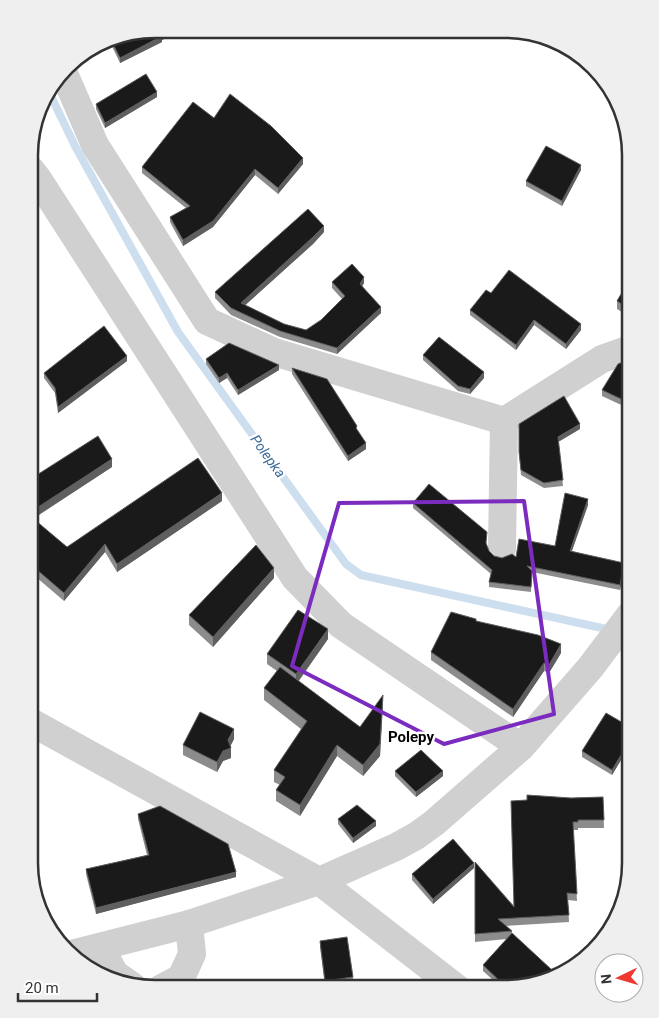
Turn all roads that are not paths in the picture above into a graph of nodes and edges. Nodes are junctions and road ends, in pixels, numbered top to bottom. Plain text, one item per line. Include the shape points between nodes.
1 (66, 78) edge
2 (38, 179) edge
3 (622, 352) edge
4 (504, 421) junction
5 (502, 548) dead end
6 (621, 626) edge
7 (38, 726) edge
8 (521, 748) junction
9 (319, 881) junction
10 (189, 924) junction
11 (100, 947) junction
12 (79, 952) edge
13 (115, 974) edge
14 (177, 980) edge
15 (446, 980) edge

1 - 4 street via 95,145 207,321 274,352
2 - 8 street via 295,578 341,625
3 - 4 street via 602,359
4 - 5 street
6 - 8 street
7 - 9 street
8 - 9 street via 416,836
9 - 10 street
9 - 15 street
10 - 11 street
10 - 14 street via 192,954
11 - 12 street
11 - 13 street

